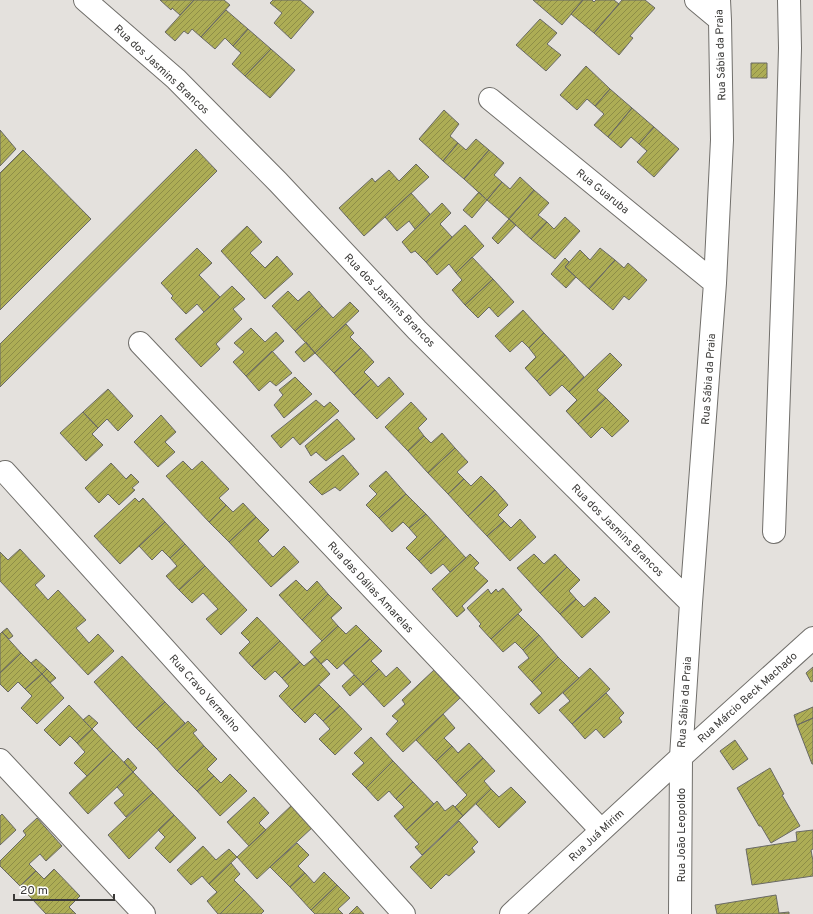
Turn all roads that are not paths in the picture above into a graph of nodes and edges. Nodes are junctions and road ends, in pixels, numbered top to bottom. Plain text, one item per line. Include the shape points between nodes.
1 (85, 0) edge
2 (696, 0) edge
3 (789, 0) edge
4 (719, 10) edge
5 (490, 100) dead end
6 (715, 283) junction
7 (140, 343) dead end
8 (5, 472) dead end
9 (774, 532) dead end
10 (691, 603) junction
11 (813, 638) edge
12 (681, 757) junction
13 (0, 760) edge
14 (601, 830) junction
15 (144, 914) edge
16 (404, 914) edge
17 (510, 914) edge
18 (680, 914) edge

1 - 10 street, Rua dos Jasmins Brancos via 176,79 418,330
2 - 4 street
3 - 9 street via 786,193
4 - 6 street, Rua Sábia da Praia via 722,140
5 - 6 street, Rua Guaruba
6 - 10 street, Rua Sábia da Praia
7 - 14 street, Rua das Dálias Amarelas
8 - 16 street, Rua Cravo Vermelho
10 - 12 street, Rua Sábia da Praia
11 - 12 street, Rua Márcio Beck Machado
12 - 14 street, Rua Juá Mirim
12 - 18 street, Rua João Leopoldo
13 - 15 street
14 - 17 street, Rua Juá Mirim

